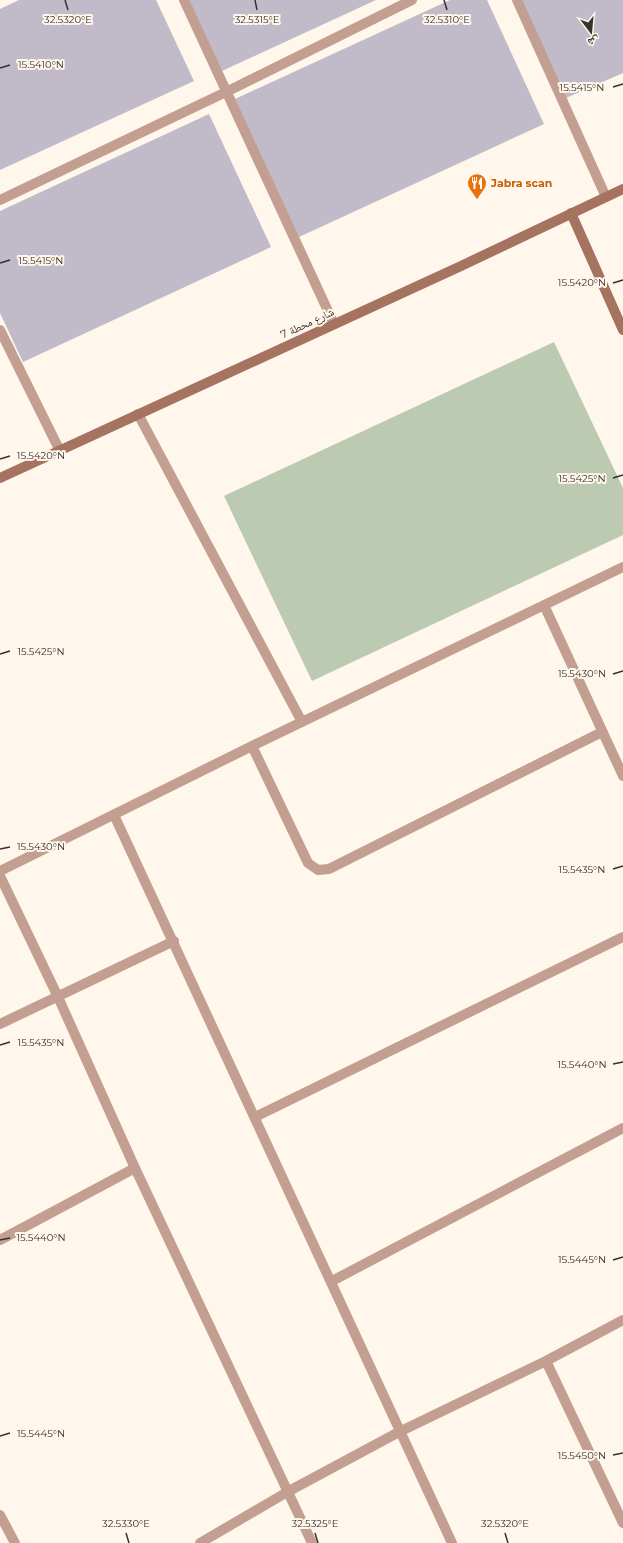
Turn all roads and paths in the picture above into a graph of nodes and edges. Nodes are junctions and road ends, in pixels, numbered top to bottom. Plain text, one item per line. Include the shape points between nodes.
1 (184, 0) edge
2 (412, 0) edge
3 (517, 0) edge
4 (226, 92) junction
5 (623, 189) edge
6 (606, 197) junction
7 (0, 200) edge
8 (571, 213) junction
9 (334, 324) junction
10 (0, 330) edge
11 (623, 330) edge
12 (138, 414) junction
13 (60, 451) junction
14 (0, 478) edge
15 (623, 567) edge
16 (544, 605) junction
17 (302, 722) junction
18 (602, 732) junction
19 (252, 746) junction
20 (623, 776) edge
21 (114, 815) junction
22 (0, 870) edge
23 (0, 876) edge
24 (623, 937) edge
25 (174, 941) junction
26 (58, 997) junction
27 (0, 1024) edge
28 (255, 1117) junction
29 (623, 1128) edge
30 (136, 1168) junction
31 (0, 1240) edge
32 (332, 1281) junction
33 (623, 1320) edge
34 (546, 1360) junction
35 (399, 1432) junction
36 (288, 1492) junction
37 (0, 1515) edge
38 (623, 1523) edge
39 (15, 1543) edge
40 (200, 1543) edge
41 (312, 1543) edge
42 (452, 1543) edge

1 - 4 street
2 - 4 street
3 - 6 street
4 - 7 street
4 - 9 street
5 - 6 street, شارع محطة 7
6 - 8 street, شارع محطة 7
8 - 9 street, شارع محطة 7
8 - 11 street
9 - 12 street, شارع محطة 7
10 - 13 street
12 - 13 street, شارع محطة 7
12 - 17 street
13 - 14 street, شارع محطة 7
15 - 16 street
16 - 17 street
16 - 18 street
17 - 19 street
18 - 19 street via 329,869 318,870 308,863
18 - 20 street
19 - 21 street
21 - 22 street
21 - 25 street
23 - 26 street
24 - 28 street
25 - 26 street
25 - 28 street
26 - 27 street
26 - 30 street
28 - 32 street
29 - 32 street
30 - 31 street
30 - 36 street
32 - 35 street
33 - 34 street
34 - 35 street
34 - 38 street
35 - 36 street
35 - 42 street
36 - 40 street
36 - 41 street
37 - 39 street

